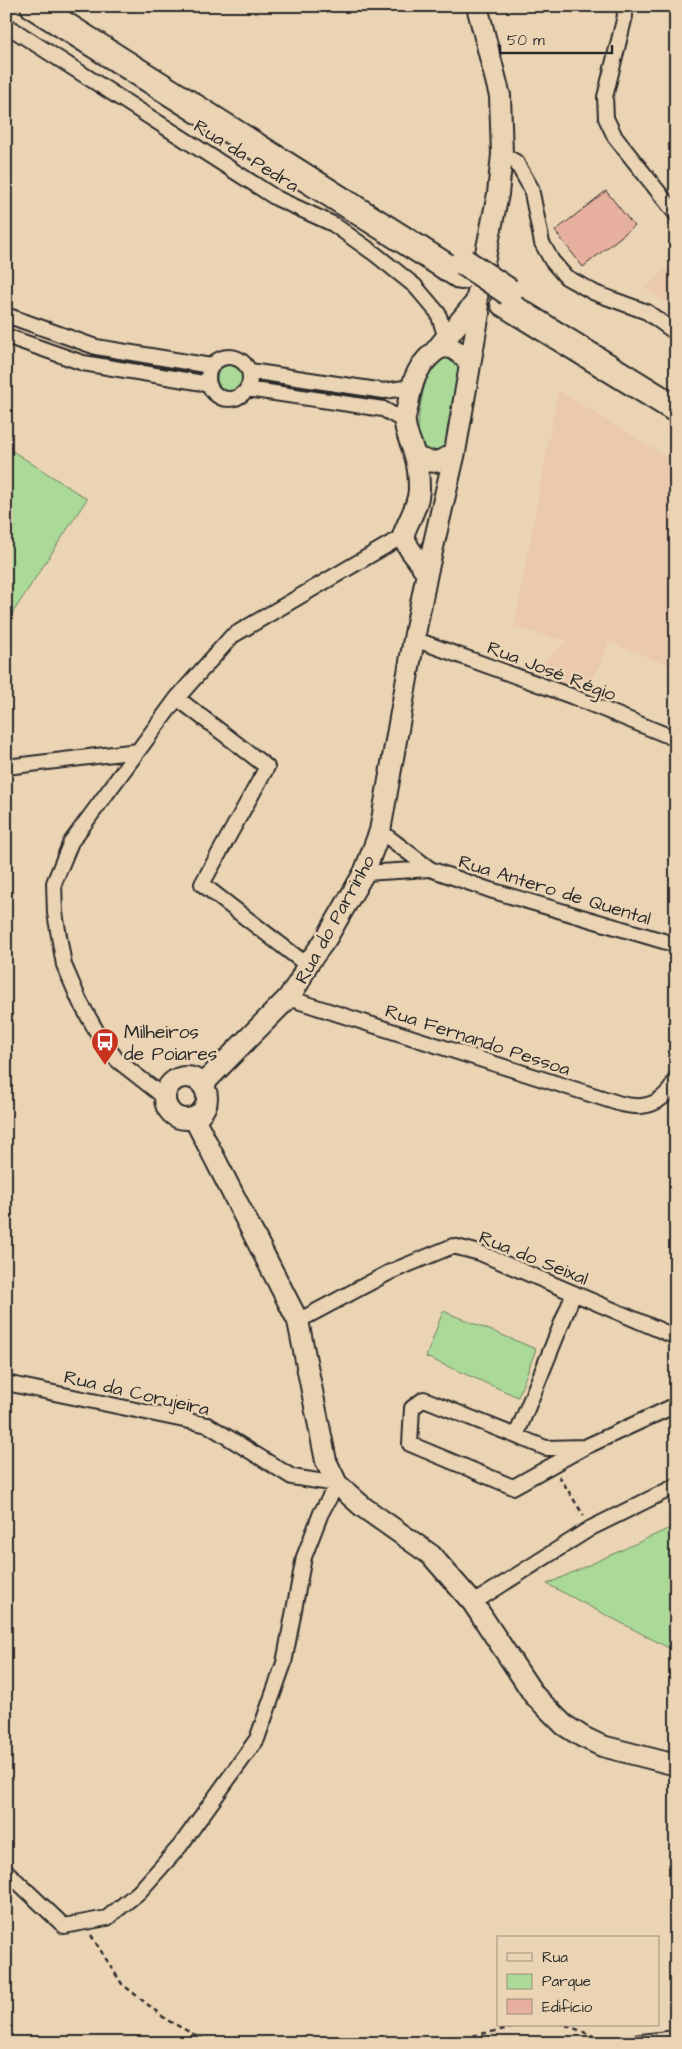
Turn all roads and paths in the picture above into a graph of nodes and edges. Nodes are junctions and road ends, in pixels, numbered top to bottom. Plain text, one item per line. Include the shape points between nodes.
1 (34, 6) edge
2 (58, 6) edge
3 (477, 6) edge
4 (624, 6) edge
5 (6, 25) edge
6 (502, 154) junction
7 (676, 214) edge
8 (462, 269) junction
9 (507, 298) junction
10 (476, 302) junction
11 (6, 315) edge
12 (676, 333) edge
13 (6, 336) edge
14 (441, 344) junction
15 (470, 363) junction
16 (211, 366) junction
17 (250, 372) junction
18 (208, 384) junction
19 (411, 387) junction
20 (247, 389) junction
21 (676, 394) edge
22 (676, 409) edge
23 (404, 421) junction
24 (455, 452) junction
25 (415, 456) junction
26 (403, 536) junction
27 (427, 573) junction
28 (414, 639) junction
29 (177, 698) junction
30 (676, 738) edge
31 (138, 751) junction
32 (6, 767) edge
33 (380, 831) junction
34 (430, 869) junction
35 (364, 873) junction
36 (674, 944) edge
37 (308, 965) junction
38 (288, 998) junction
39 (676, 1078) edge
40 (202, 1084) junction
41 (164, 1097) junction
42 (194, 1118) junction
43 (574, 1293) junction
44 (298, 1321) junction
45 (675, 1336) edge
46 (6, 1382) edge
47 (676, 1405) edge
48 (516, 1436) junction
49 (585, 1447) junction
50 (553, 1466) junction
51 (337, 1484) junction
52 (676, 1486) edge
53 (591, 1528) junction
54 (473, 1603) junction
55 (676, 1765) edge
56 (6, 1871) edge
57 (83, 1923) junction
58 (519, 2026) edge
59 (568, 2026) edge
60 (676, 2038) edge
61 (210, 2043) edge
62 (438, 2043) edge
63 (611, 2043) edge
64 (633, 2043) edge

1 - 8 highway
2 - 8 highway via 376,210
3 - 6 street, Rua do Parrinho via 500,96
4 - 7 street via 625,16 605,97 606,118 616,137
5 - 14 street, Rua da Pedra via 276,198 333,224 375,254 415,286 438,312
6 - 10 street, Rua do Parrinho via 498,194
6 - 12 street via 516,162 532,188 542,243 552,262 566,277 595,293 647,312
8 - 9 highway
9 - 21 highway
9 - 22 highway
10 - 14 street, Rua do Parrinho
10 - 15 street, Rua do Parrinho via 479,313
11 - 16 street via 96,347
13 - 18 street via 83,362
14 - 15 street via 445,348 456,349
14 - 19 street, Rua do Parrinho via 422,363
15 - 24 street, Rua do Parrinho
16 - 17 street via 220,358 232,356 243,361
16 - 18 street
17 - 19 street via 384,391
17 - 20 street
18 - 20 street via 214,393 224,398 236,398
19 - 23 street, Rua do Parrinho
20 - 23 street via 383,409
23 - 25 street, Rua do Parrinho
24 - 25 street via 434,462
24 - 27 street, Rua do Parrinho
25 - 26 street, Rua do Parrinho via 418,501
26 - 27 street
26 - 29 street via 232,636
27 - 28 street, Rua do Parrinho
28 - 30 street, Rua José Régio
28 - 33 street, Rua do Parrinho
29 - 31 street
29 - 37 street via 267,767 202,884
31 - 32 street
31 - 41 street via 70,842 54,883 55,913 64,965 97,1032 117,1060
33 - 34 street, Rua Antero de Quental
33 - 35 street, Rua do Parrinho
34 - 35 street, Rua Antero de Quental
34 - 36 street, Rua Antero de Quental
35 - 37 street, Rua do Parrinho
37 - 38 street, Rua do Parrinho
38 - 39 street, Rua Fernando Pessoa via 621,1104 640,1106 658,1101
38 - 40 street, Rua do Parrinho
40 - 41 street via 183,1076 170,1083
40 - 42 street via 207,1103
41 - 42 street via 173,1116
42 - 44 street
43 - 44 street, Rua do Seixal via 480,1253 453,1246 390,1272
43 - 45 street, Rua do Seixal
43 - 48 street
44 - 51 street via 326,1461
46 - 51 street, Rua da Corujeira via 208,1425 292,1477
47 - 49 street
48 - 49 street via 546,1448
48 - 50 street via 424,1399 412,1408 410,1444 513,1487
49 - 50 street
50 - 53 path
51 - 54 street via 363,1507 431,1555
51 - 57 street via 321,1513 304,1557 284,1663 257,1739 180,1846 139,1892 107,1918
52 - 53 street
53 - 54 street
54 - 55 street via 534,1696 564,1725 602,1746
56 - 57 street via 64,1926
57 - 61 path via 122,1984 167,2020
58 - 62 path
59 - 63 path
60 - 64 street

